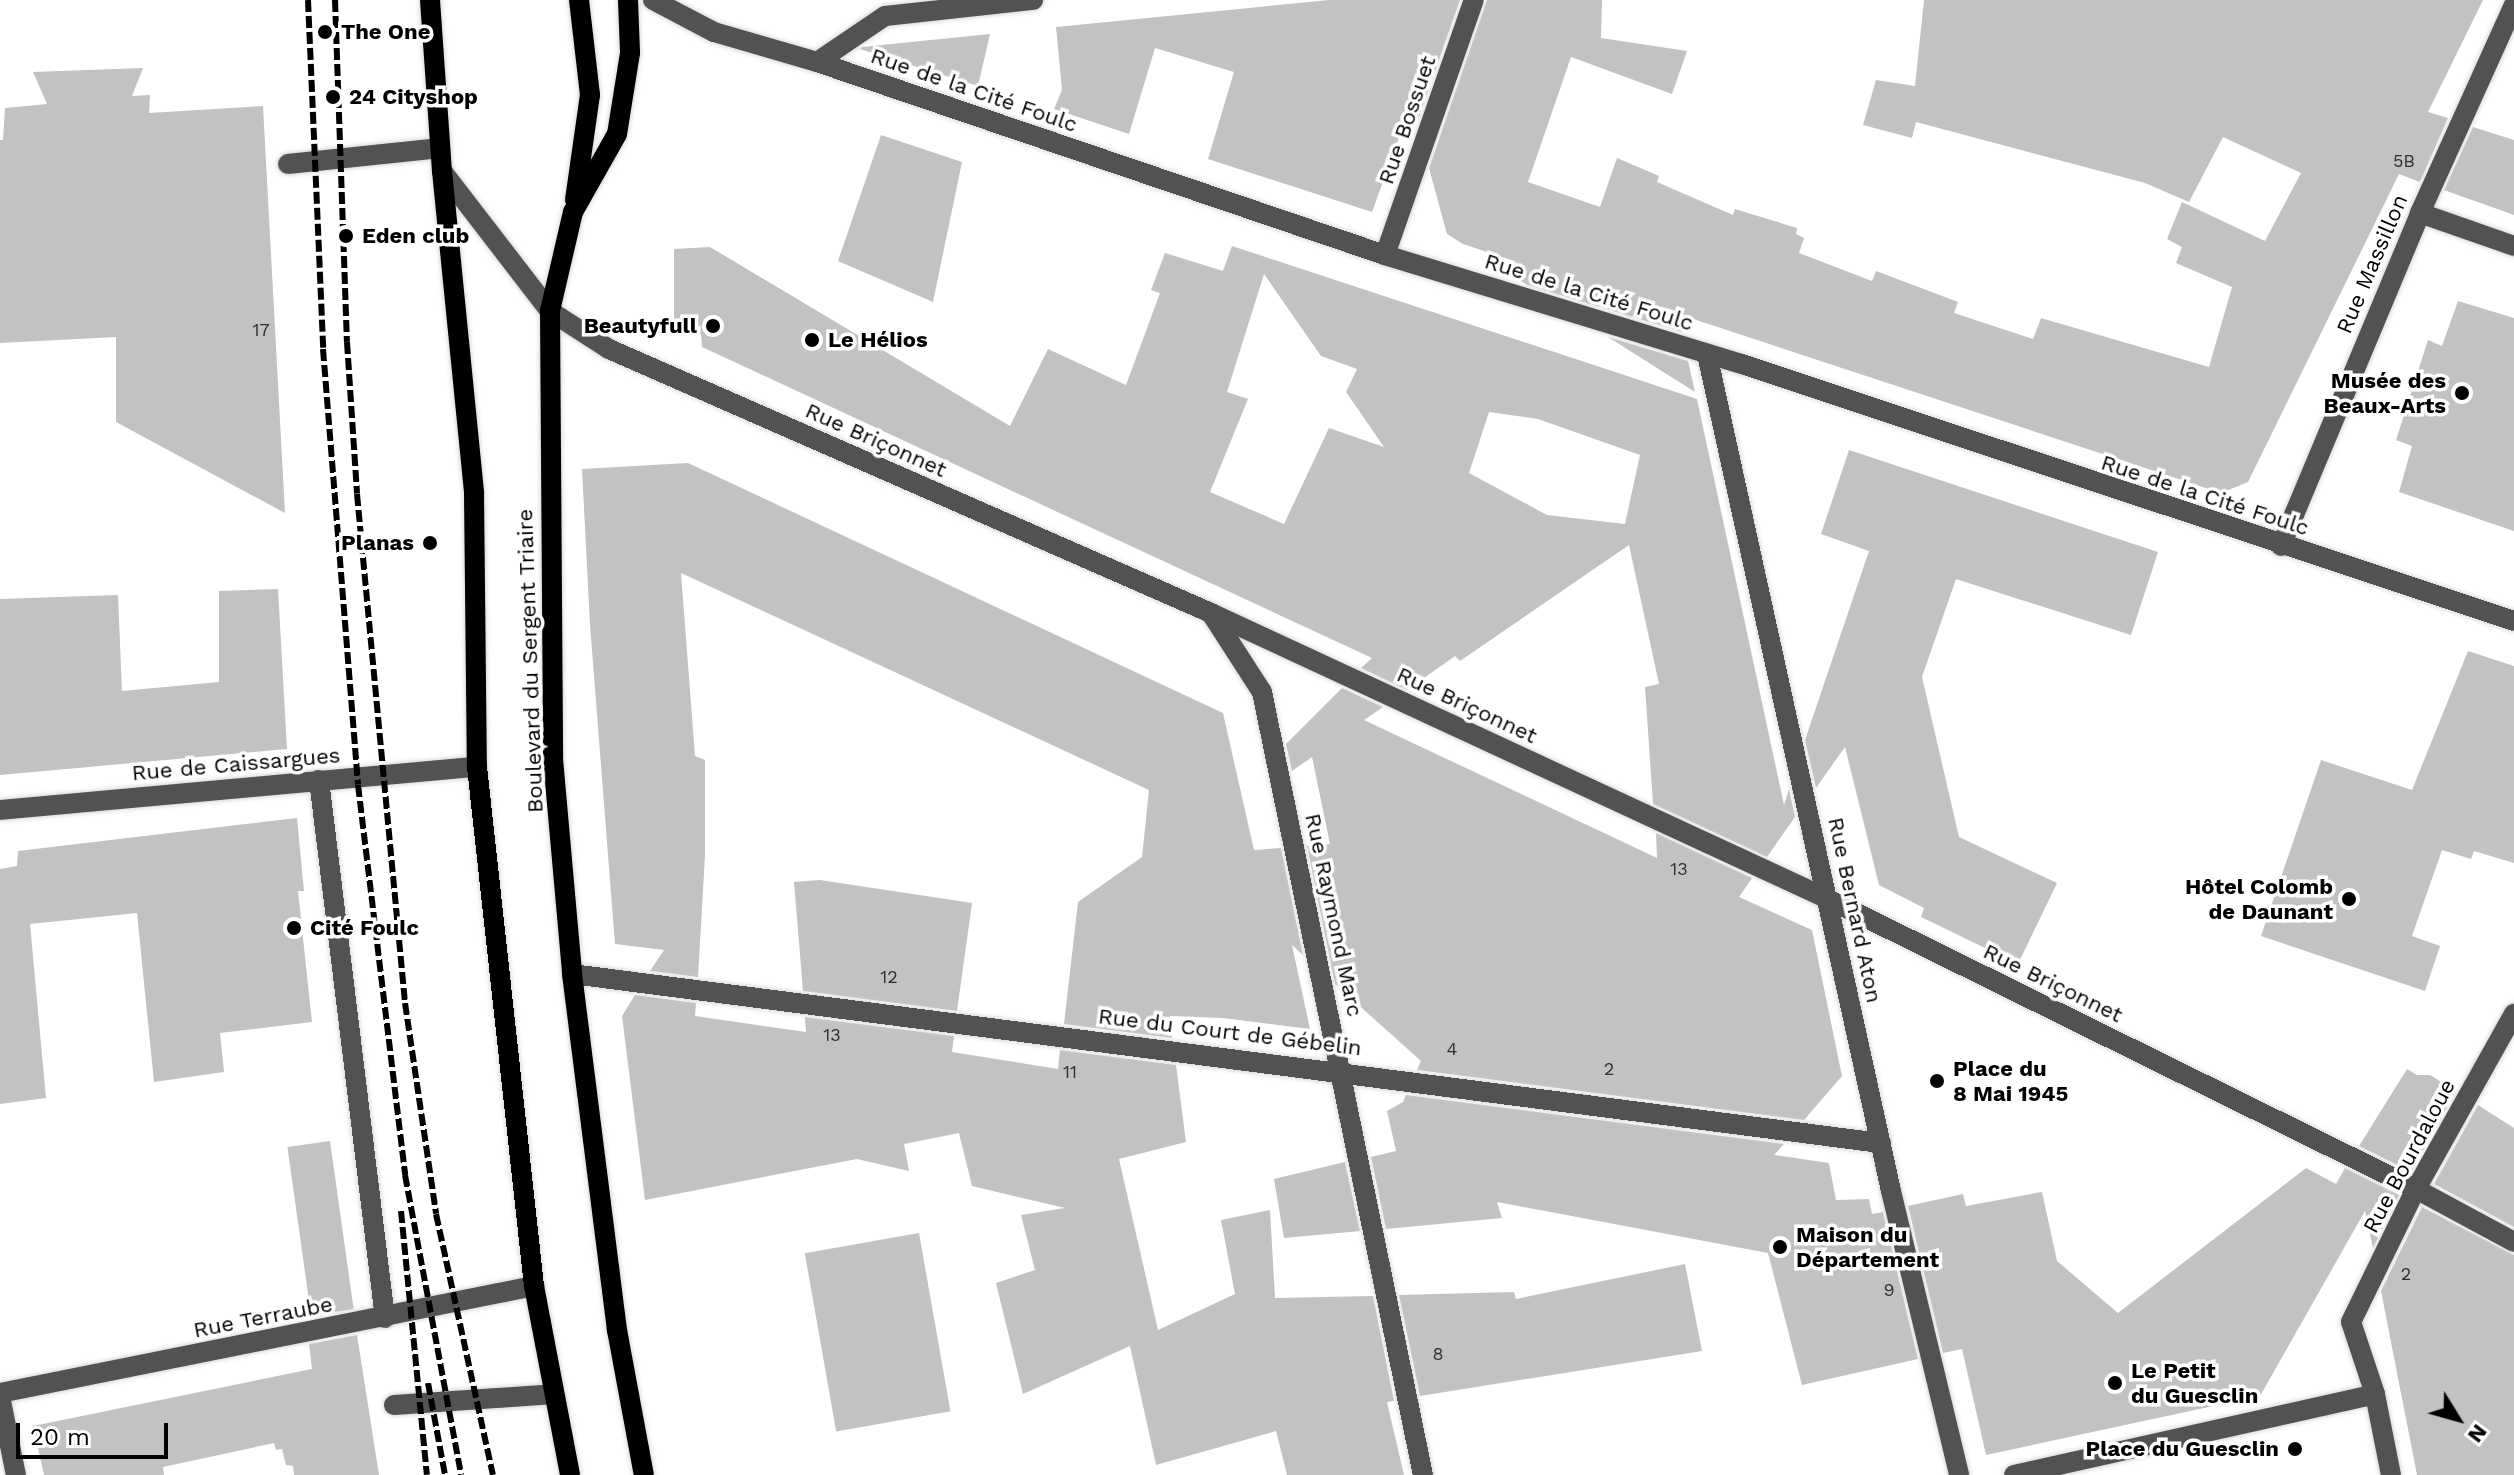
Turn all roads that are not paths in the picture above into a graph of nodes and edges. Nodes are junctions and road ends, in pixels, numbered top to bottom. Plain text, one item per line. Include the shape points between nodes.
1 (430, 0) edge
2 (579, 0) edge
3 (628, 0) edge
4 (653, 0) edge
5 (1033, 0) edge
6 (1474, 0) edge
7 (2514, 5) edge
8 (817, 62) junction
9 (440, 148) junction
10 (288, 164) dead end
11 (442, 171) junction
12 (573, 212) junction
13 (2420, 213) junction
14 (2514, 246) edge
15 (1385, 255) junction
16 (550, 311) junction
17 (1707, 354) junction
18 (2281, 546) junction
19 (1211, 613) junction
20 (2514, 621) edge
21 (477, 767) junction
22 (319, 780) junction
23 (0, 810) edge
24 (1828, 899) junction
25 (572, 974) junction
26 (2514, 1014) edge
27 (1342, 1071) junction
28 (1881, 1143) junction
29 (2416, 1189) junction
30 (2514, 1242) edge
31 (534, 1286) junction
32 (385, 1318) junction
33 (0, 1394) edge
34 (554, 1394) junction
35 (2375, 1394) junction
36 (394, 1405) dead end
37 (16, 1475) edge
38 (570, 1475) edge
39 (644, 1475) edge
40 (1423, 1475) edge
41 (1959, 1475) edge
42 (2014, 1475) edge
43 (2391, 1475) edge

1 - 9 main road
2 - 12 main road via 590,95
3 - 12 main road, Boulevard du Sergent Triaire via 630,53 617,134
4 - 8 street, Rue de la Cité Foulc via 714,32
5 - 8 street via 885,16
6 - 15 street, Rue Bossuet
7 - 13 street, Rue Massillon
8 - 15 street, Rue de la Cité Foulc
9 - 10 street
9 - 11 main road
11 - 16 street, Rue Briçonnet
11 - 21 main road via 474,493
12 - 16 main road, Boulevard du Sergent Triaire
13 - 14 street
13 - 18 street, Rue Massillon
15 - 17 street, Rue de la Cité Foulc
16 - 19 street, Rue Briçonnet via 609,349
16 - 25 main road, Boulevard du Sergent Triaire via 553,759
17 - 18 street, Rue de la Cité Foulc
17 - 24 street, Rue Bernard Aton
18 - 20 street, Rue de la Cité Foulc
19 - 24 street, Rue Briçonnet
19 - 27 street, Rue Raymond Marc via 1262,692
21 - 22 street, Rue de Caissargues
21 - 31 main road
22 - 23 street, Rue de Caissargues
22 - 32 street
24 - 28 street, Rue Bernard Aton
24 - 29 street, Rue Briçonnet
25 - 27 street, Rue du Court de Gébelin
25 - 39 main road, Boulevard du Sergent Triaire via 617,1330
26 - 29 street, Rue Bourdaloue
27 - 28 street, Rue du Court de Gébelin
27 - 40 street, Rue Raymond Marc
28 - 41 street, Rue Bernard Aton
29 - 30 street, Rue Briçonnet
29 - 35 street, Rue Bourdaloue via 2351,1322
31 - 32 street, Rue Terraube
31 - 34 main road
32 - 33 street, Rue Terraube
33 - 37 street
34 - 36 street
34 - 38 main road
35 - 42 street
35 - 43 street

